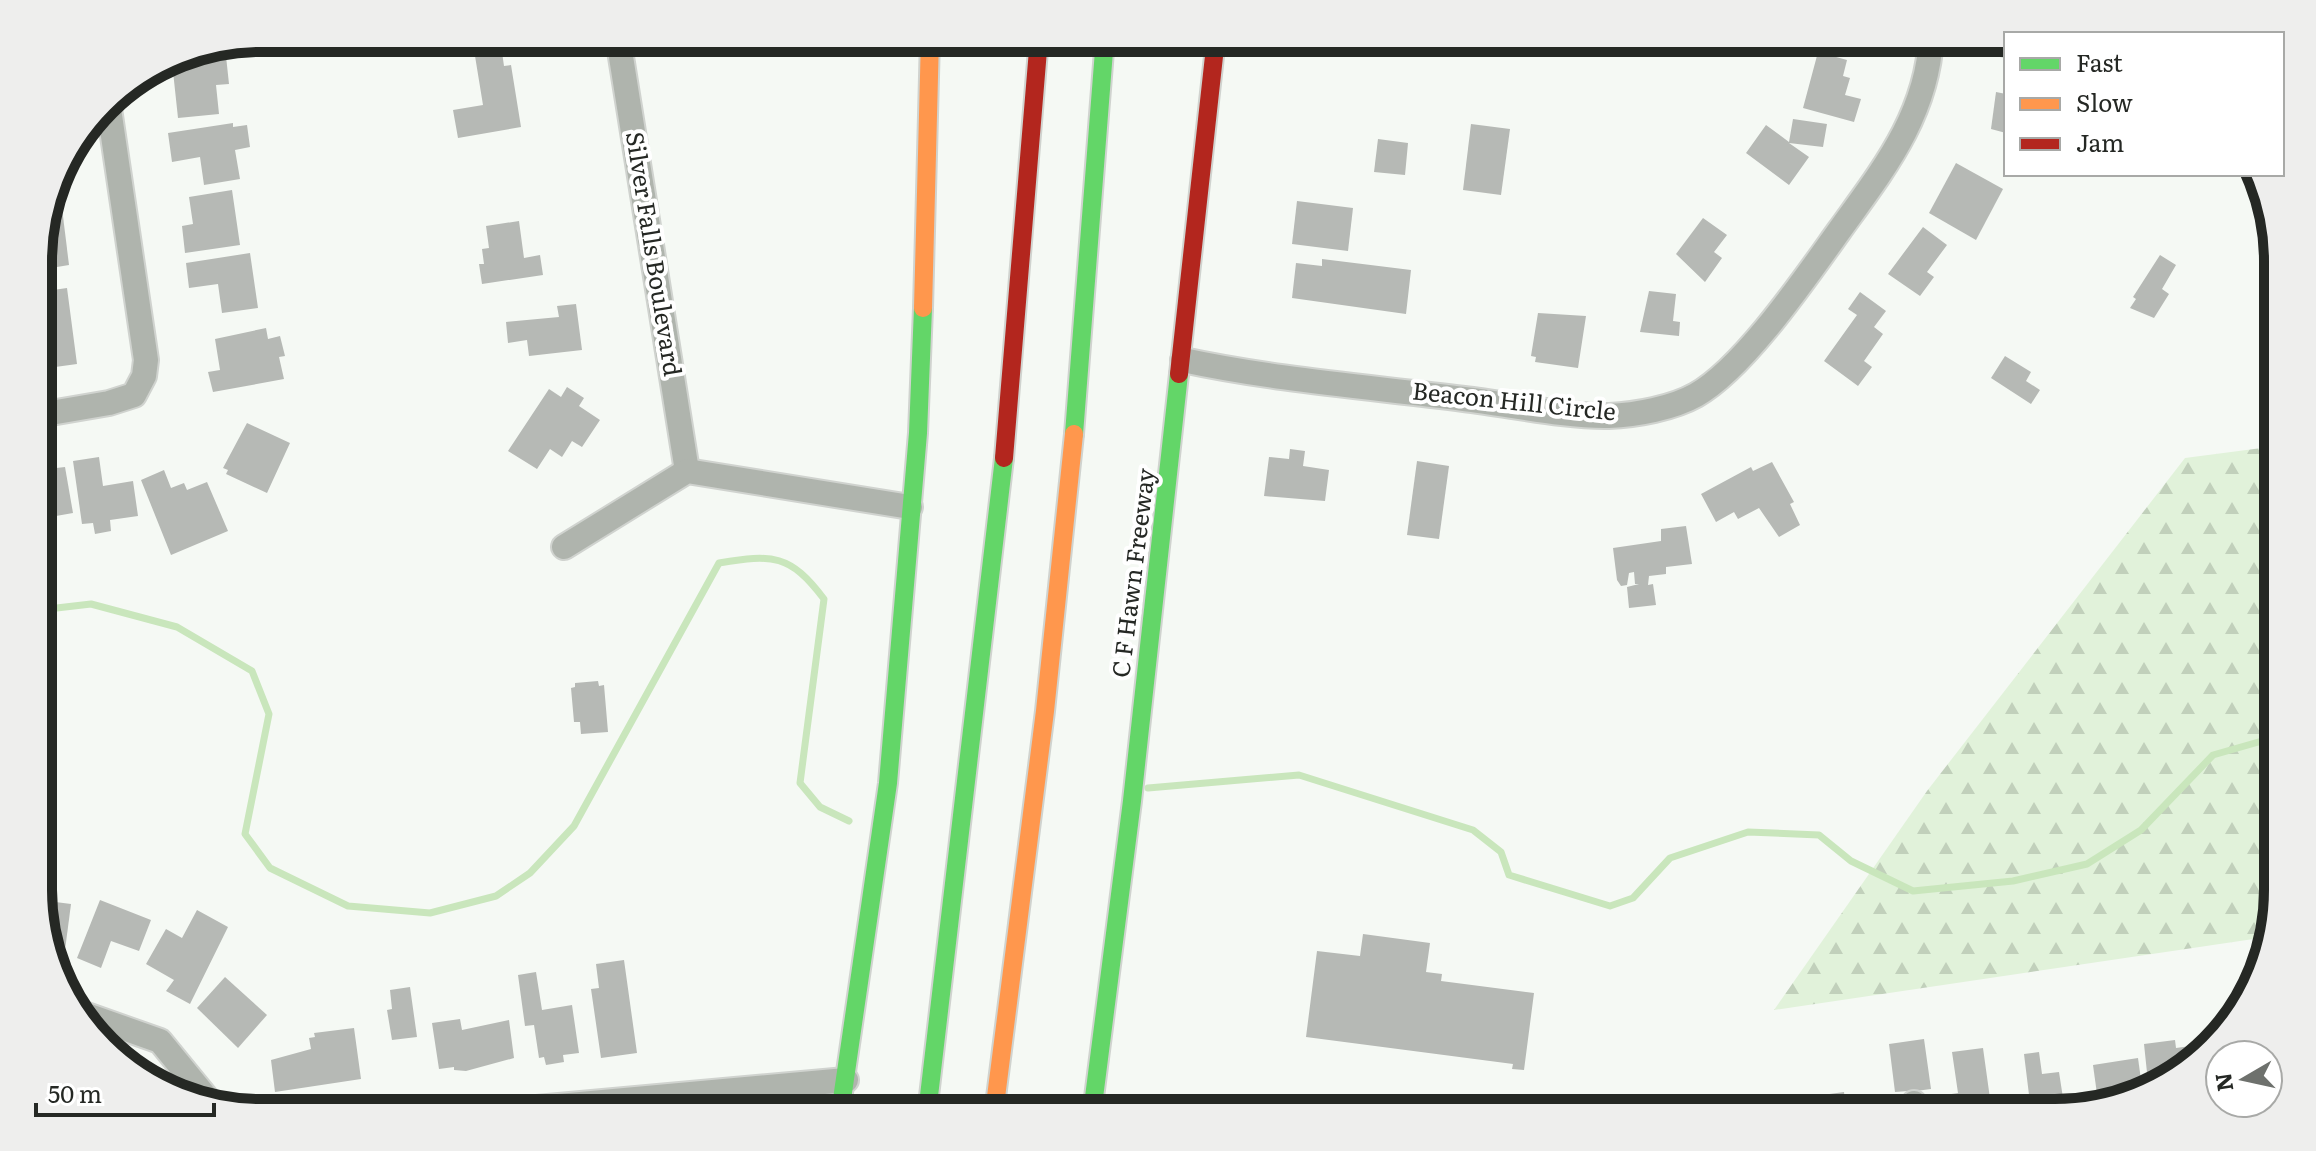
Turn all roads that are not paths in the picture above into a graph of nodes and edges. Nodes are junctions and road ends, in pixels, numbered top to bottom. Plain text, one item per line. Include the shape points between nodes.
1 (620, 52) edge
2 (930, 52) edge
3 (1038, 52) edge
4 (1104, 52) edge
5 (1215, 52) edge
6 (1928, 52) edge
7 (1123, 68) dead end
8 (1017, 84) dead end
9 (110, 116) edge
10 (1099, 143) junction
11 (1030, 177) junction
12 (1183, 360) junction
13 (52, 413) edge
14 (687, 471) junction
15 (910, 507) junction
16 (564, 547) dead end
17 (97, 1019) edge
18 (1000, 1067) junction
19 (846, 1080) junction
20 (200, 1089) edge
21 (744, 1099) edge
22 (843, 1099) edge
23 (929, 1099) edge
24 (996, 1099) edge
25 (1003, 1099) edge
26 (1094, 1099) edge

1 - 14 street, Silver Falls Boulevard
2 - 15 main road via 918,433
3 - 11 main road
4 - 10 main road
5 - 12 main road, C F Hawn Freeway
6 - 12 street, Beacon Hill Circle via 1910,127 1803,282 1728,370 1698,394 1673,405 1609,416 1258,376
7 - 10 main road
8 - 11 main road
9 - 13 street via 146,360 144,376 134,395
10 - 18 main road via 1052,653
11 - 23 main road via 987,647
12 - 26 main road, C F Hawn Freeway
14 - 15 street
14 - 16 street
15 - 19 main road via 888,783
17 - 20 street via 160,1041
18 - 24 main road
18 - 25 main road
19 - 21 street
19 - 22 main road

